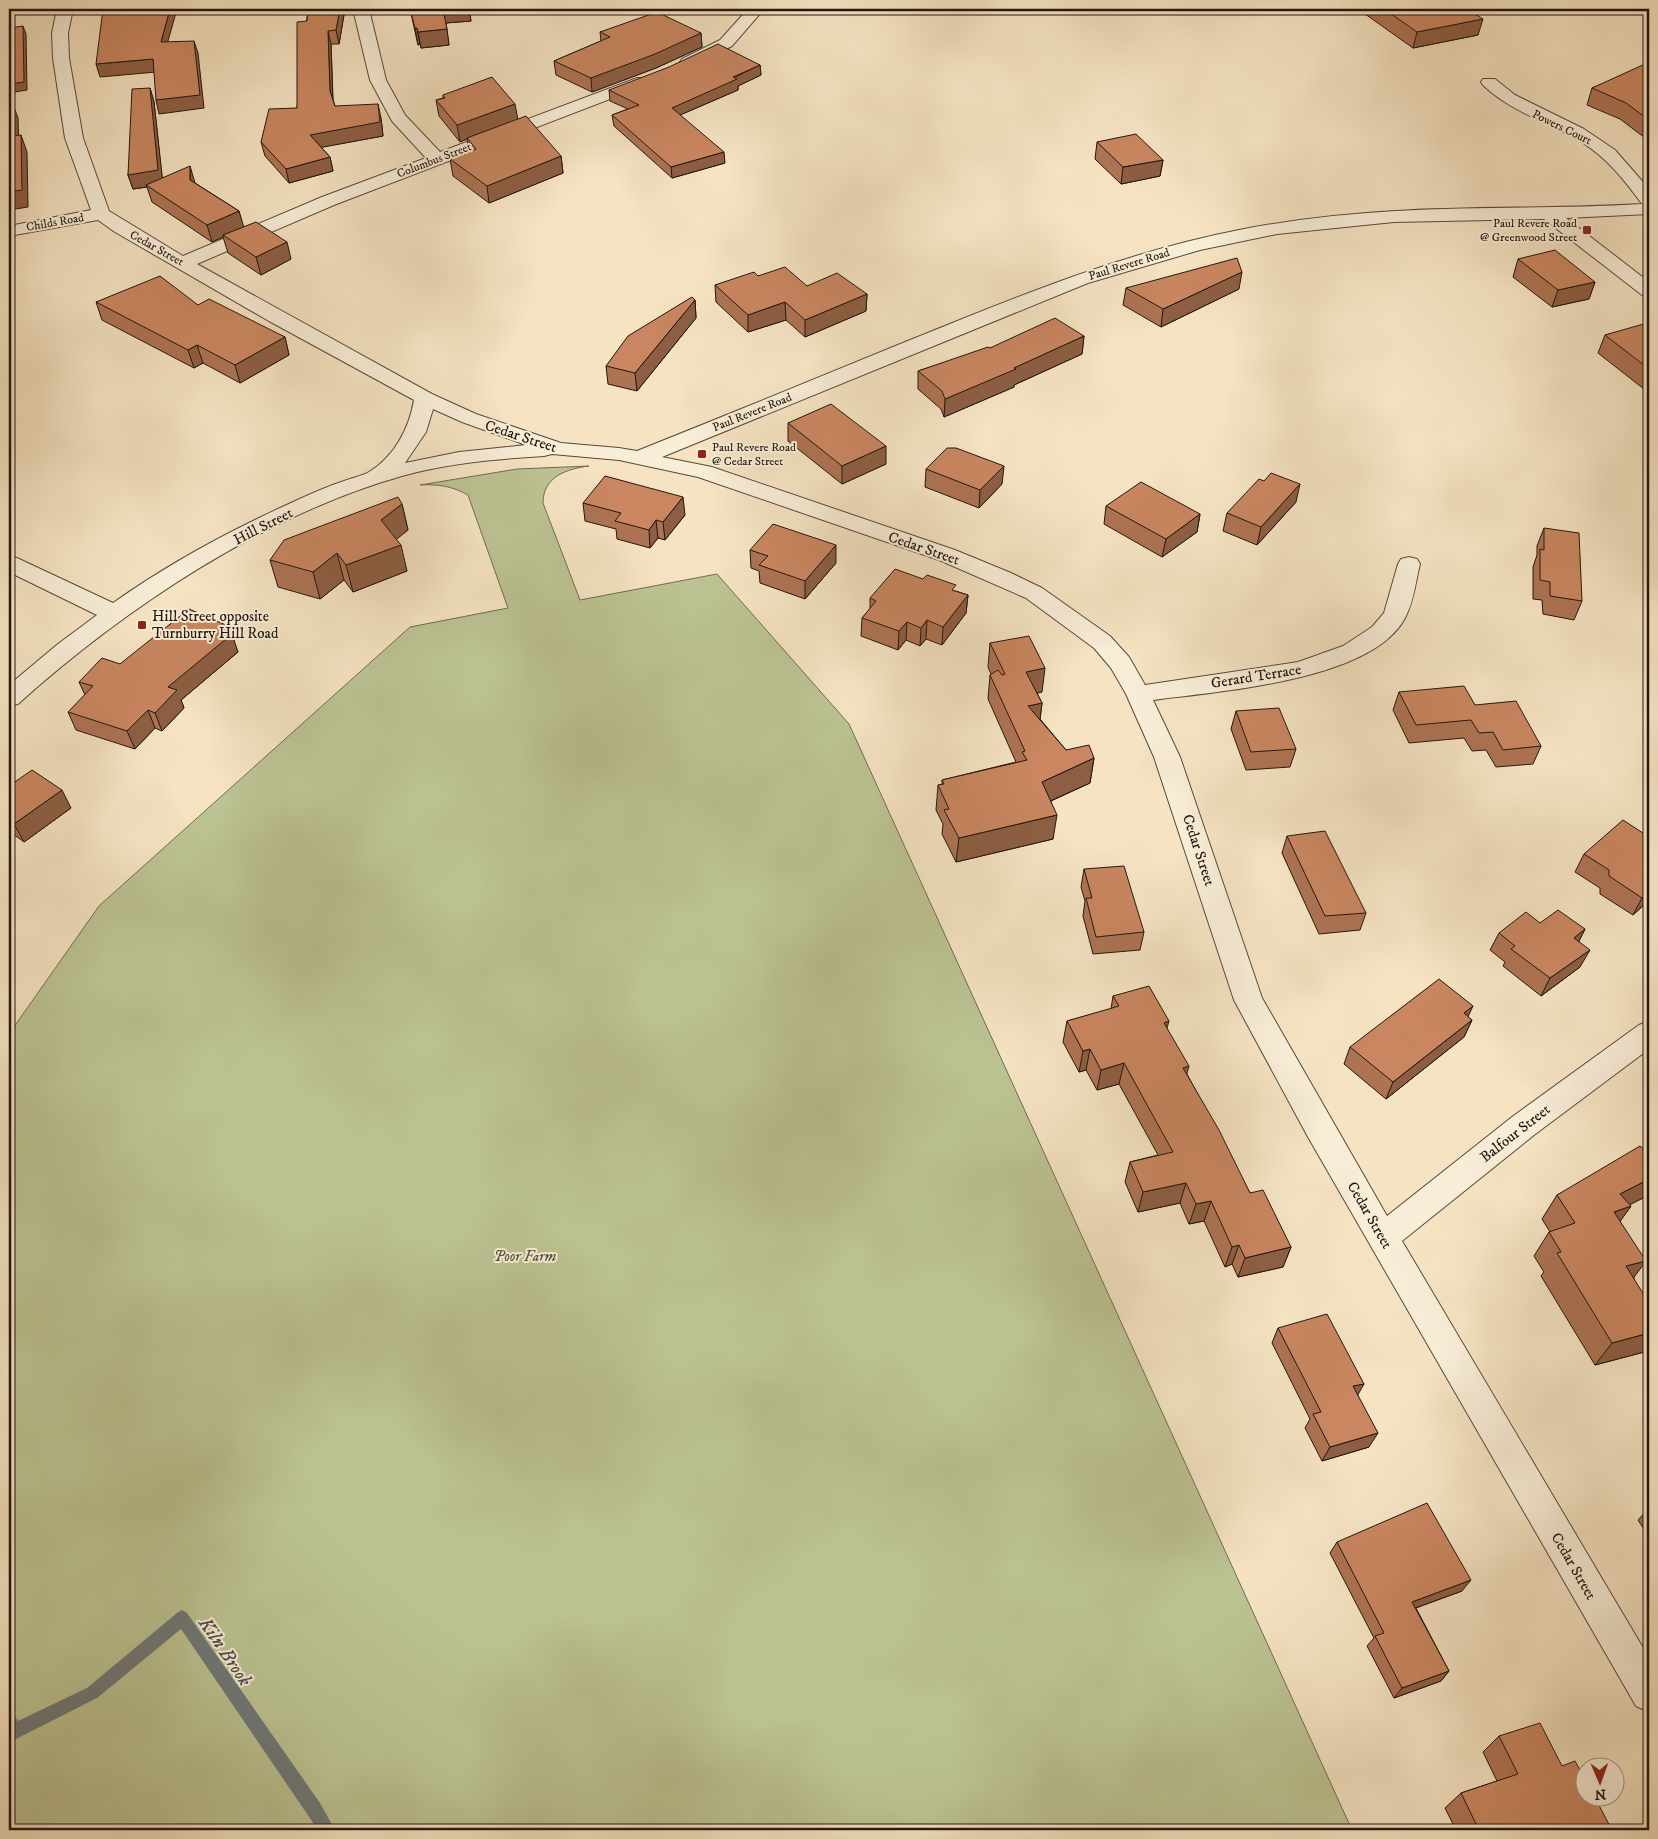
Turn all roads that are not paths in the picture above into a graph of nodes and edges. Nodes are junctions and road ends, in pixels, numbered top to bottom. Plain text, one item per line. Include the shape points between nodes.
1 (65, 9) edge
2 (362, 9) edge
3 (756, 9) edge
4 (671, 70) edge
5 (655, 76) edge
6 (1489, 82) dead end
7 (436, 159) junction
8 (1649, 201) edge
9 (1649, 209) edge
10 (101, 214) junction
11 (1549, 214) junction
12 (9, 231) edge
13 (183, 263) junction
14 (1649, 291) edge
15 (425, 398) junction
16 (558, 449) junction
17 (640, 458) junction
18 (376, 477) junction
19 (9, 563) edge
20 (1408, 564) dead end
21 (113, 613) junction
22 (1138, 694) junction
23 (9, 698) edge
24 (1649, 1033) edge
25 (1383, 1238) junction
26 (1649, 1693) edge

1 - 10 street via 60,33 64,88 74,138
2 - 7 street via 378,80 398,117
3 - 4 street via 726,43
5 - 7 street, Columbus Street
6 - 8 street, Powers Court via 1513,102 1579,133 1606,150 1634,179
7 - 13 street, Columbus Street
9 - 11 street, Paul Revere Road
10 - 12 street, Childs Road
10 - 13 street, Cedar Street
11 - 14 street
11 - 17 street, Paul Revere Road via 1358,219 1228,237 1168,251 1043,293
13 - 15 street, Cedar Street
15 - 16 street, Cedar Street via 491,427
15 - 18 street via 421,418 409,443 393,464
16 - 17 street, Cedar Street
16 - 18 street, Hill Street via 446,461
17 - 22 street, Cedar Street via 704,472 751,487 1011,581 1051,604 1102,642 1120,663
18 - 21 street, Hill Street via 314,500 244,534
19 - 21 street
20 - 22 street, Gerard Terrace via 1395,616 1380,633 1351,652 1301,670
21 - 23 street, Hill Street
22 - 25 street, Cedar Street via 1158,735 1181,796 1248,1000
24 - 25 street, Balfour Street via 1523,1126
25 - 26 street, Cedar Street

